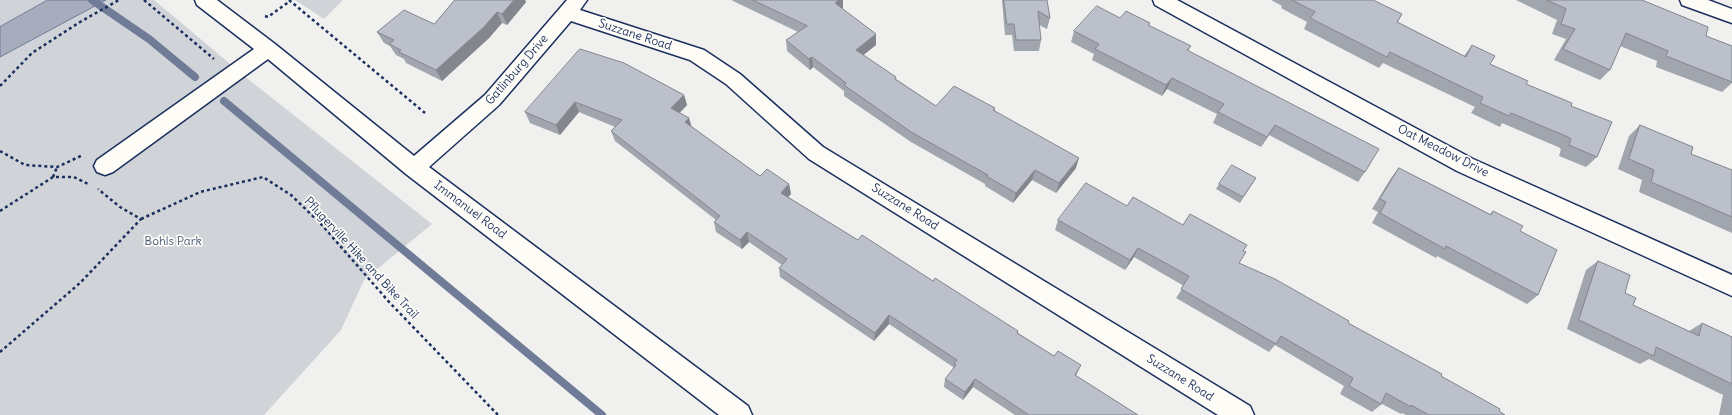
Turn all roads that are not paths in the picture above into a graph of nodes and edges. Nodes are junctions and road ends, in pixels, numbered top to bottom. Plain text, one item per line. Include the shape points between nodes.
1 (1162, 0) edge
2 (1689, 0) edge
3 (206, 2) edge
4 (573, 6) edge
5 (1732, 16) edge
6 (268, 49) junction
7 (107, 165) road end
8 (414, 168) junction
9 (1732, 286) edge
10 (739, 415) edge
11 (1241, 415) edge

1 - 9 street, Oat Meadow Drive via 1465,165
2 - 5 street
3 - 6 street, Immanuel Road
4 - 8 street, Gatlinburg Drive via 492,100
4 - 11 street, Suzzane Road via 697,55 732,79 816,153
6 - 7 street
6 - 8 street, Immanuel Road
8 - 10 street, Immanuel Road

